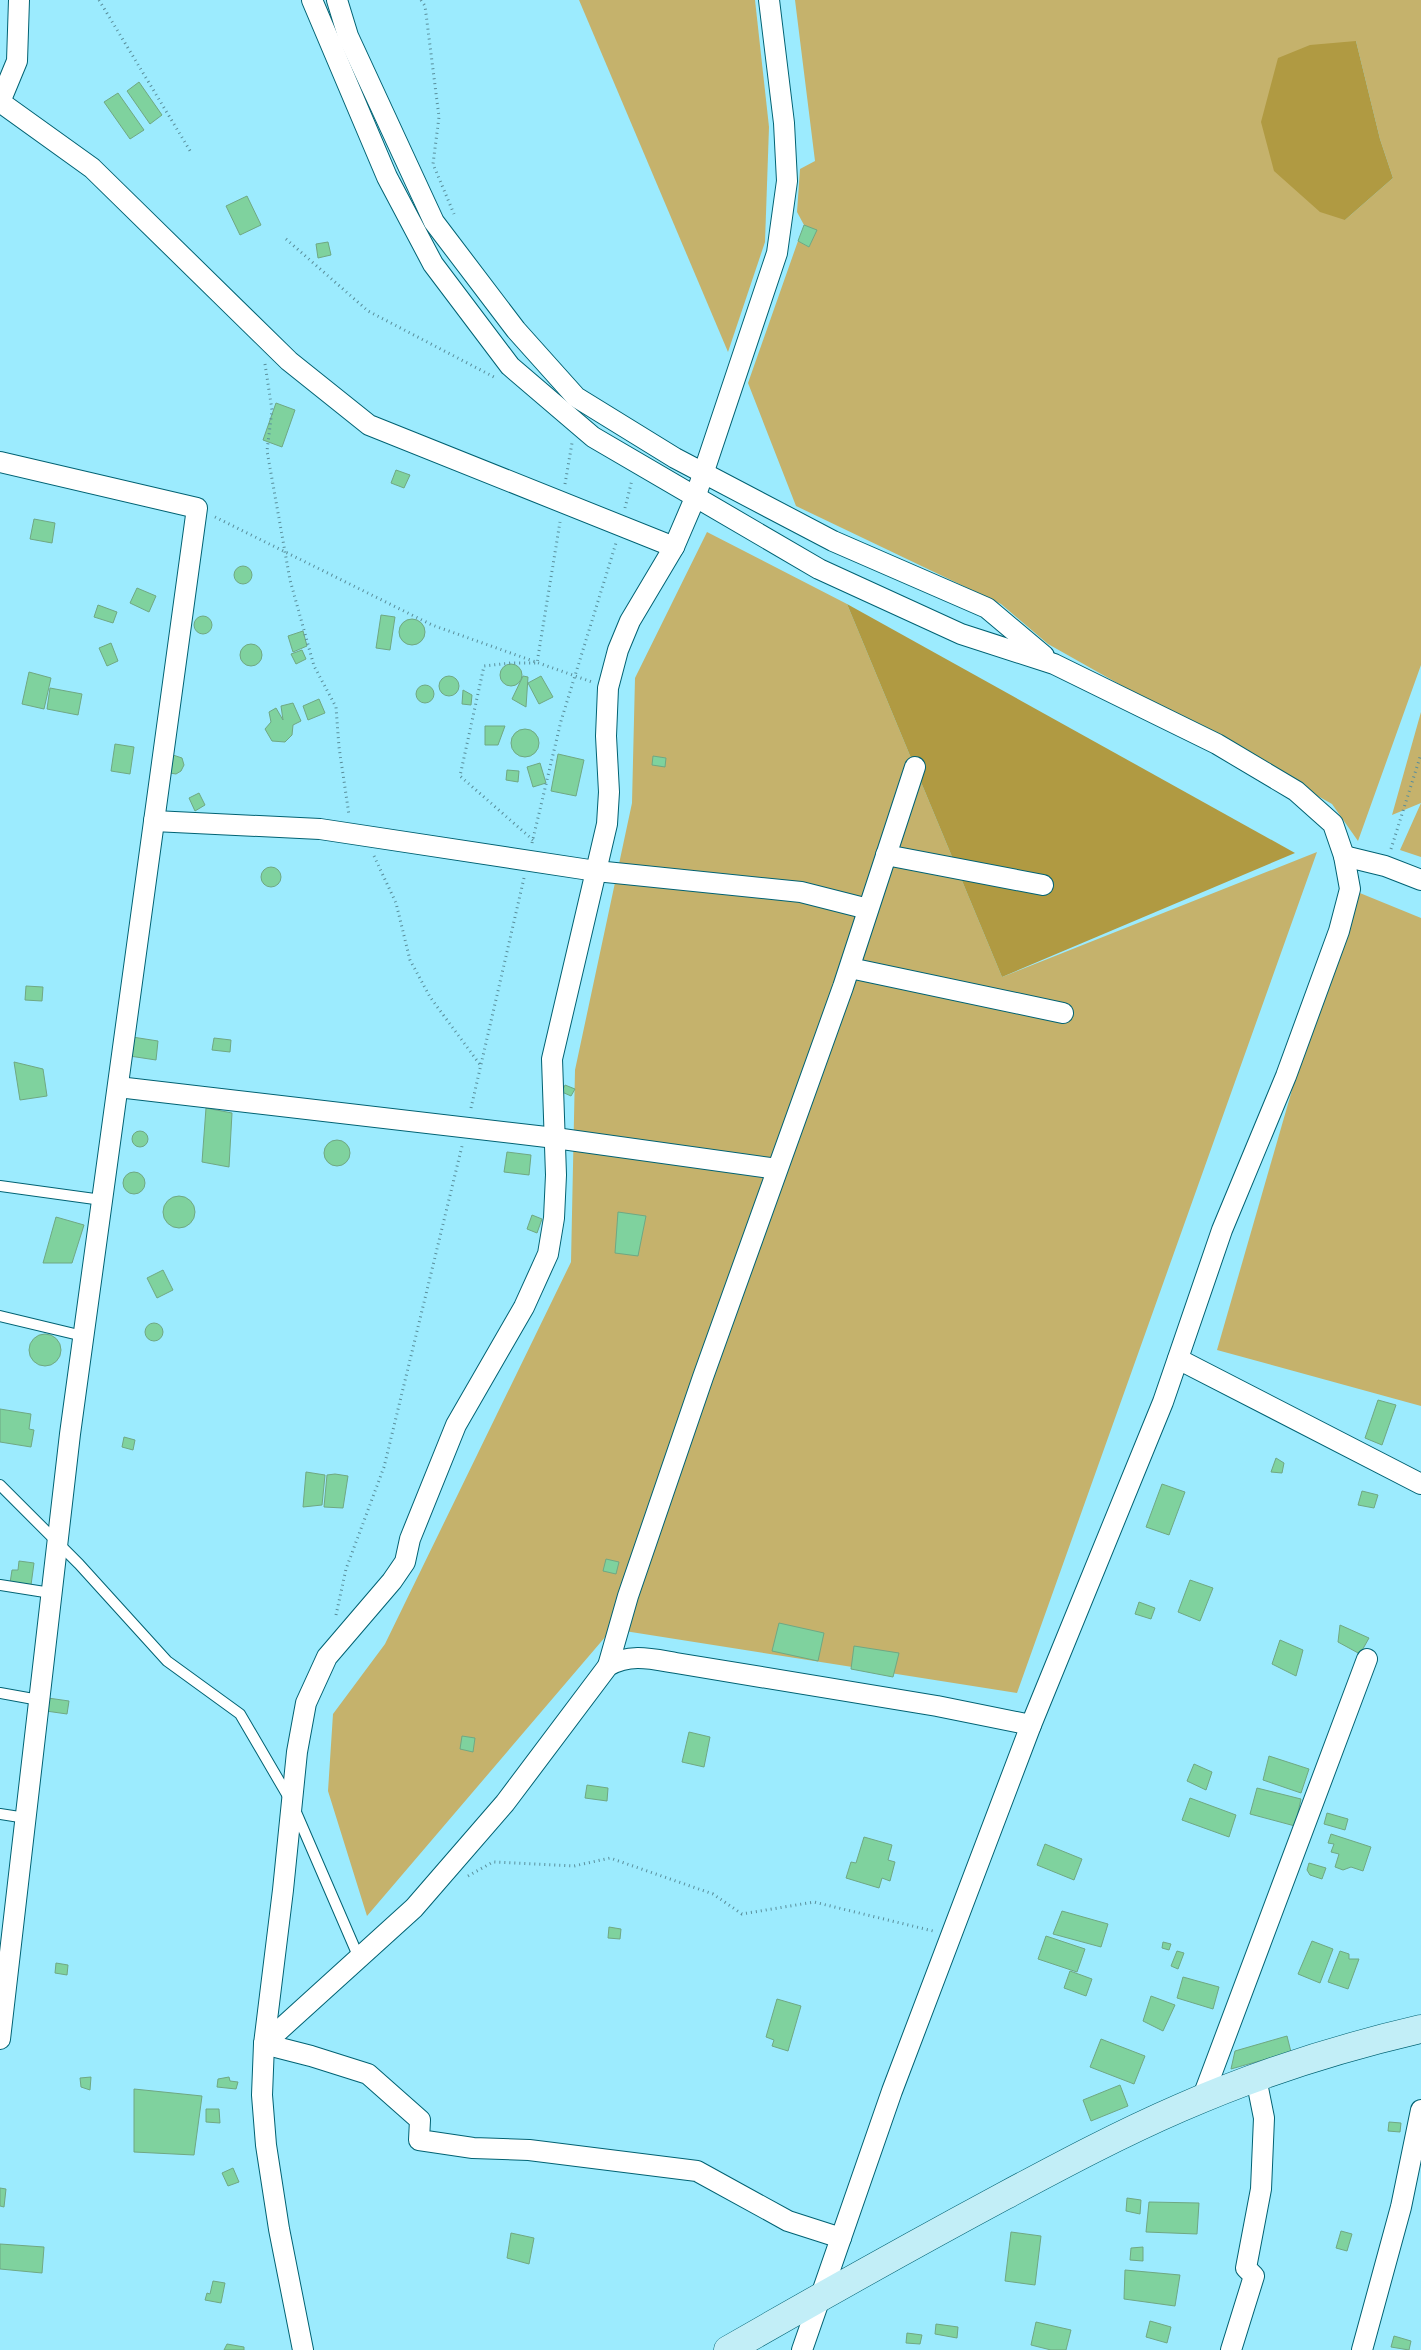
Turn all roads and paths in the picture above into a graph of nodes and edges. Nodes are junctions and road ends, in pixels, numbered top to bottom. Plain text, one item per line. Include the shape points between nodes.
1 (19, 0) edge
2 (99, 0) edge
3 (312, 0) edge
4 (337, 0) edge
5 (421, 0) edge
6 (769, 0) edge
7 (0, 102) edge
8 (192, 154) dead end
9 (457, 219) dead end
10 (286, 239) dead end
11 (261, 333) junction
12 (497, 379) dead end
13 (575, 422) junction
14 (0, 462) edge
15 (636, 462) junction
16 (704, 473) junction
17 (695, 498) junction
18 (562, 504) junction
19 (197, 508) junction
20 (621, 526) junction
21 (674, 547) junction
22 (285, 552) junction
23 (537, 663) junction
24 (1054, 664) junction
25 (574, 676) junction
26 (608, 688) junction
27 (1421, 754) edge
28 (915, 767) dead end
29 (154, 821) junction
30 (360, 835) junction
31 (533, 840) junction
32 (886, 855) junction
33 (1344, 856) junction
34 (528, 860) junction
35 (1386, 866) junction
36 (596, 871) junction
37 (1421, 880) edge
38 (1043, 885) dead end
39 (868, 909) junction
40 (850, 968) junction
41 (1063, 1013) dead end
42 (481, 1066) junction
43 (118, 1087) junction
44 (466, 1128) junction
45 (555, 1138) junction
46 (777, 1169) junction
47 (0, 1186) edge
48 (102, 1200) junction
49 (0, 1316) edge
50 (83, 1336) junction
51 (1178, 1359) junction
52 (0, 1484) edge
53 (1421, 1484) edge
54 (57, 1542) junction
55 (0, 1585) edge
56 (51, 1593) junction
57 (334, 1622) dead end
58 (1367, 1659) dead end
59 (608, 1666) junction
60 (0, 1694) edge
61 (39, 1700) junction
62 (1031, 1725) junction
63 (292, 1803) junction
64 (0, 1814) edge
65 (26, 1818) junction
66 (462, 1880) dead end
67 (6, 1928) edge
68 (952, 1936) junction
69 (359, 1958) junction
70 (1421, 2029) edge
71 (0, 2039) edge
72 (264, 2044) junction
73 (1256, 2078) junction
74 (1202, 2099) junction
75 (1421, 2110) edge
76 (841, 2238) junction
77 (820, 2297) junction
78 (303, 2350) edge
79 (728, 2350) edge
80 (802, 2350) edge
81 (1231, 2350) edge
82 (1362, 2350) edge

1 - 7 street via 17,61
2 - 8 path
3 - 13 street via 387,177 433,264 510,366
4 - 16 street via 348,36 434,222 516,330 576,397
5 - 9 path via 425,6 439,117 433,164
6 - 16 street via 784,123 787,180 777,253
7 - 11 street via 92,168
10 - 12 path via 368,311
11 - 18 street via 289,361 369,425
11 - 22 path via 272,410 267,451
13 - 15 street via 593,437
13 - 18 path
14 - 19 street
15 - 17 street
15 - 20 path
16 - 17 street
16 - 24 street via 833,541 986,608
17 - 21 street
17 - 24 street via 819,569 961,634
18 - 20 street
18 - 23 path
19 - 22 path
19 - 29 street
20 - 21 street
20 - 25 path
21 - 26 street via 630,621
22 - 23 path via 432,625
22 - 30 path via 314,666 336,707 350,818
23 - 25 path
23 - 31 path via 484,666 460,776
24 - 33 street via 1217,744 1296,791 1333,824
25 - 26 path
25 - 31 path
26 - 36 street via 607,824
27 - 35 path
28 - 32 street
29 - 30 street via 320,829
29 - 43 street
30 - 34 street
30 - 42 path via 381,868 396,903 410,960 430,997
31 - 34 path
32 - 38 street
32 - 39 street
33 - 35 street
33 - 51 street via 1350,889 1339,931 1286,1076 1222,1230
34 - 36 street
34 - 42 path
35 - 37 street
36 - 39 street via 801,892
36 - 45 street via 552,1059
39 - 40 street
40 - 41 street
40 - 46 street
42 - 44 path
43 - 44 street
43 - 48 street
44 - 45 street
44 - 57 path via 384,1467 346,1569
45 - 46 street
45 - 63 street via 554,1218 548,1254 524,1307 456,1425 410,1539 405,1562 327,1657 306,1703
46 - 59 street via 628,1596
47 - 48 lane
48 - 50 street
49 - 50 lane
50 - 54 street
51 - 53 street
51 - 62 street
52 - 54 lane
54 - 56 street
54 - 63 lane via 167,1661 240,1714
55 - 56 lane
56 - 61 street
58 - 74 street
59 - 62 street via 634,1657 927,1704
59 - 69 street via 505,1803 414,1908
60 - 61 lane
61 - 65 street
62 - 68 street
63 - 69 lane
63 - 72 street
64 - 65 lane
65 - 67 street
66 - 68 path via 493,1862 574,1866 610,1858 713,1894 742,1914 814,1902
67 - 71 street
68 - 76 street via 892,2091
69 - 72 street
70 - 73 street via 1363,2042
72 - 76 street via 368,2074 420,2120 420,2140 696,2171 788,2221
72 - 78 street via 262,2095 266,2146
73 - 74 street
73 - 81 street via 1264,2118 1261,2188 1246,2268 1254,2276
74 - 77 street via 1048,2173
75 - 82 street via 1401,2207
76 - 77 street
77 - 79 street
77 - 80 street

